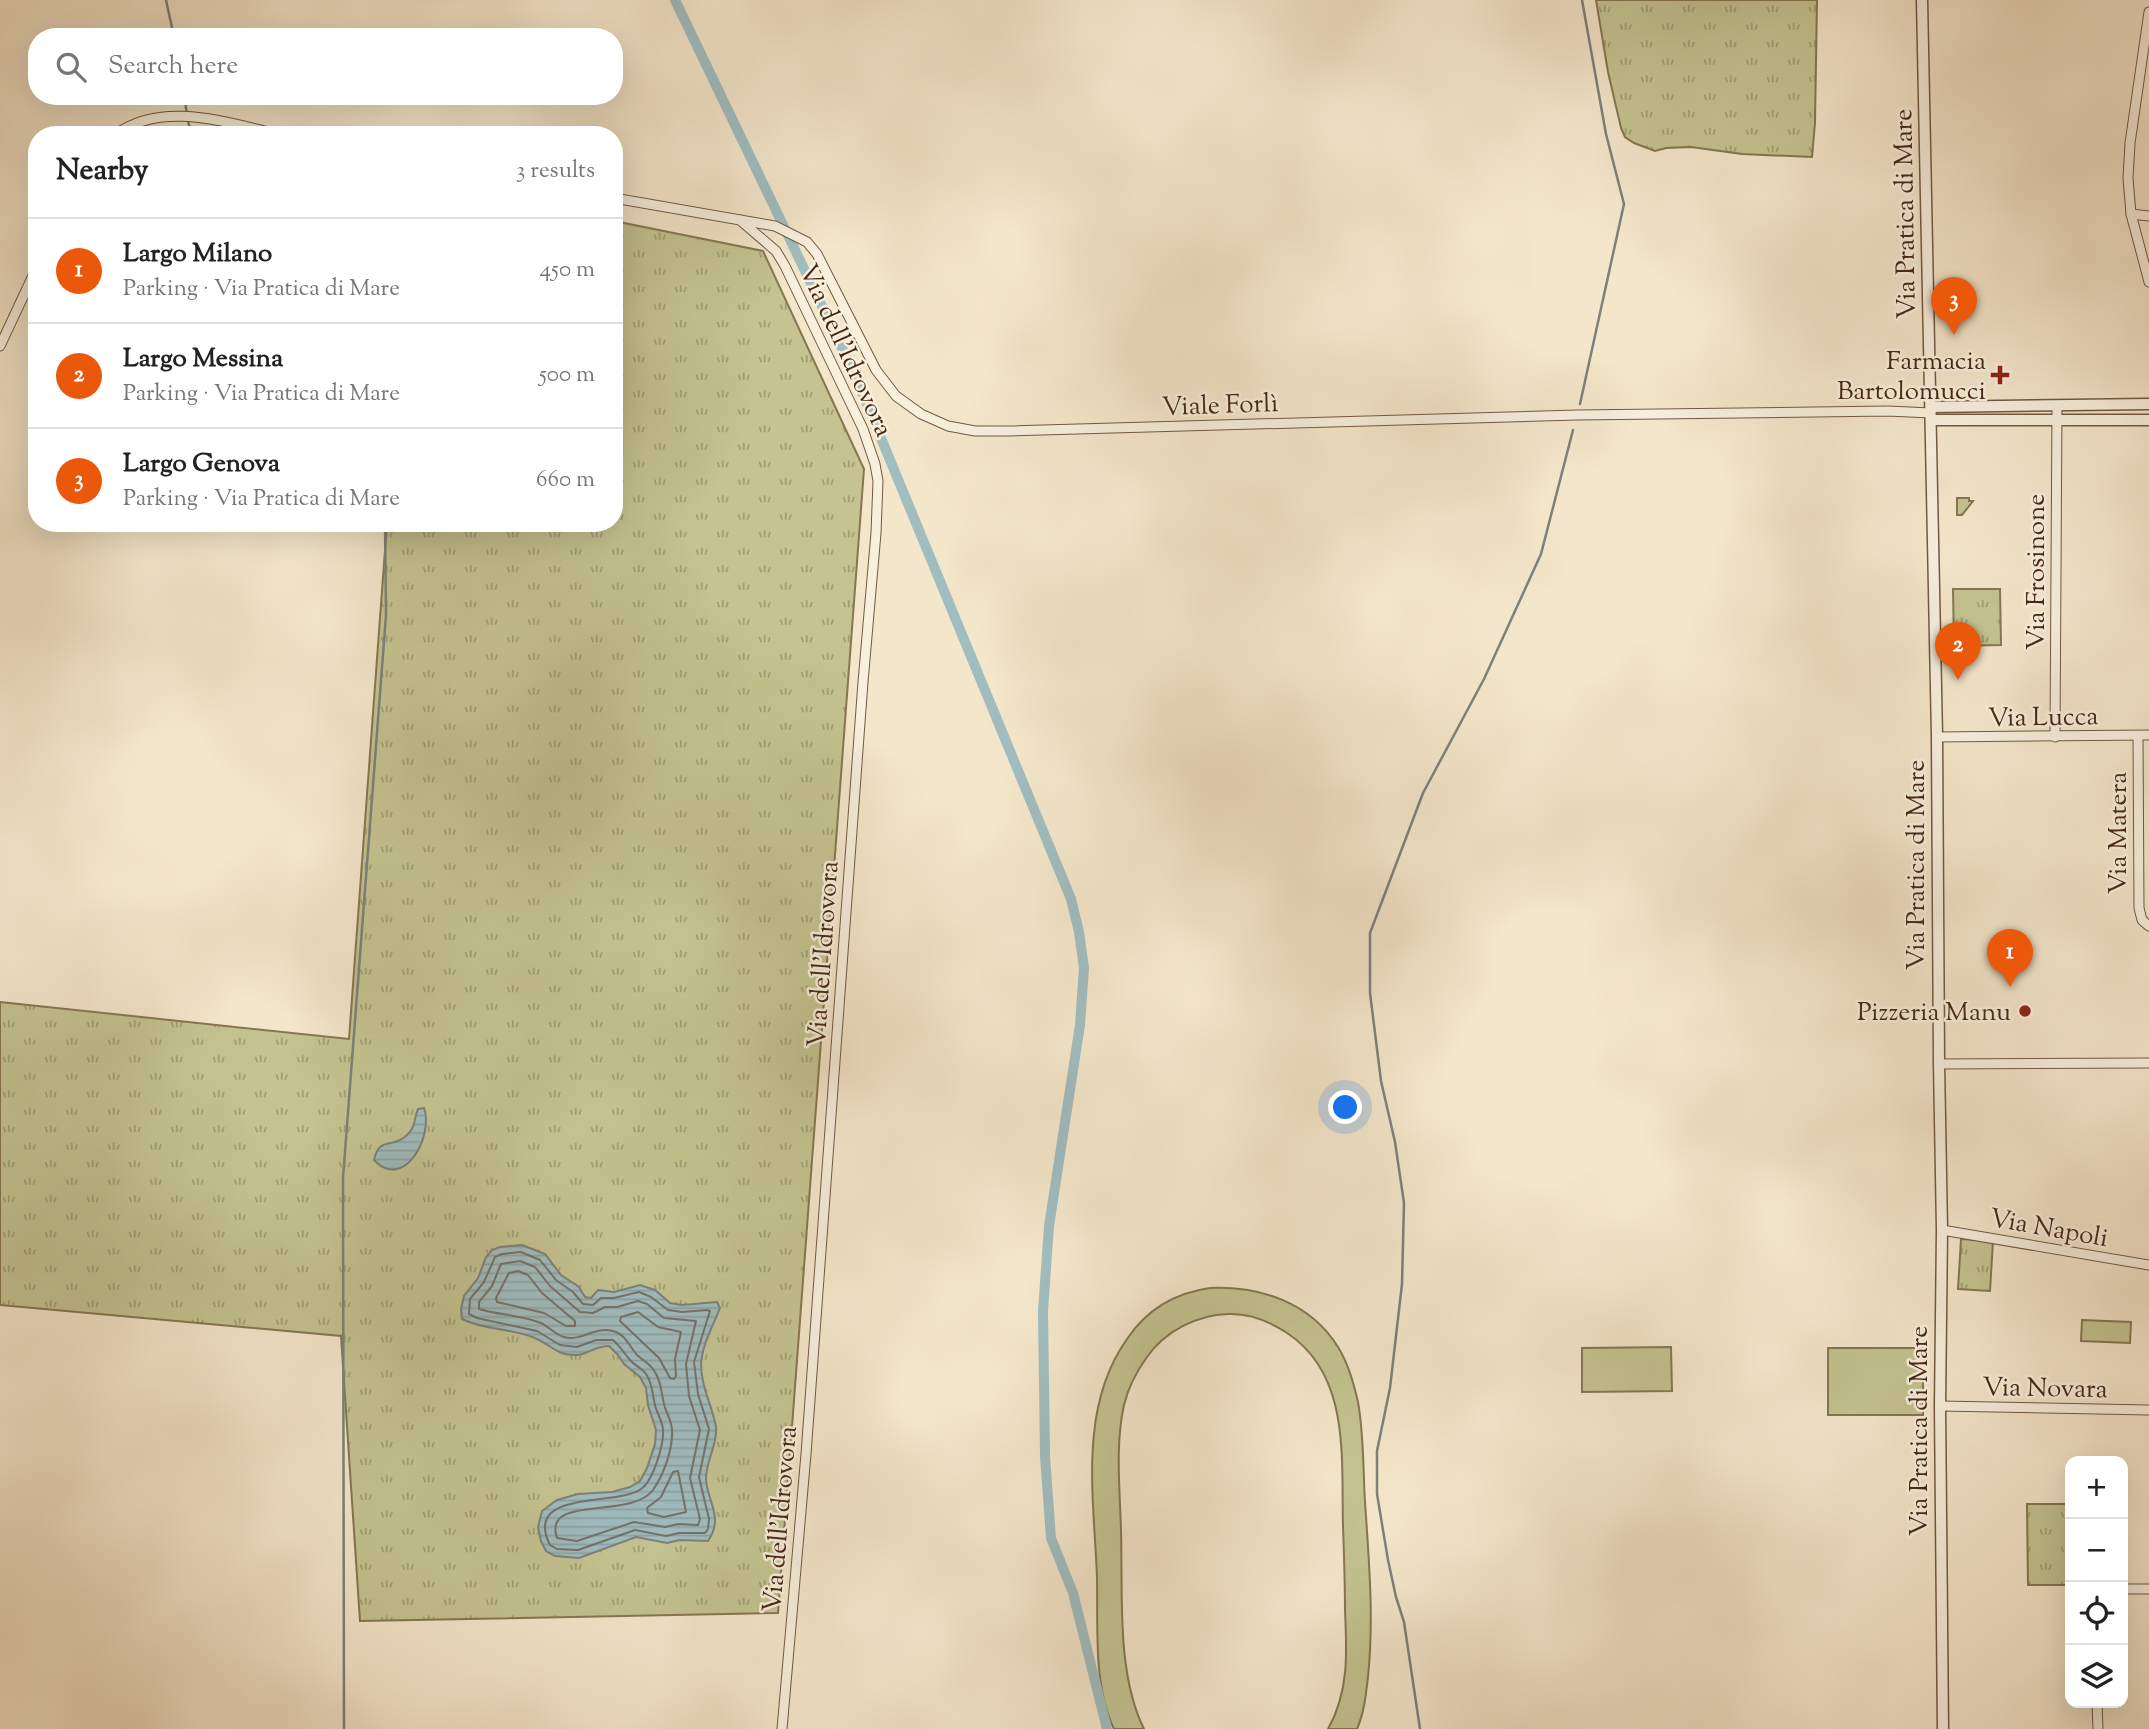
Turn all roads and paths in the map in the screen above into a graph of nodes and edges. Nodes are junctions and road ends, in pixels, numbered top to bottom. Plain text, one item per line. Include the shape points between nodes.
1 (1922, 0) edge
2 (2149, 12) edge
3 (128, 126) edge
4 (240, 126) edge
5 (623, 200) edge
6 (2132, 214) junction
7 (2149, 216) edge
8 (740, 220) junction
9 (2149, 282) edge
10 (28, 286) edge
11 (0, 346) edge
12 (2149, 404) edge
13 (2057, 406) junction
14 (1931, 413) junction
15 (2056, 420) junction
16 (2149, 420) edge
17 (2138, 736) junction
18 (2149, 736) edge
19 (1937, 737) junction
20 (2055, 737) junction
21 (2149, 926) edge
22 (2149, 1063) edge
23 (1939, 1064) junction
24 (1942, 1230) junction
25 (2149, 1265) edge
26 (1940, 1406) junction
27 (2149, 1410) edge
28 (2149, 1589) edge
29 (2128, 1590) edge
30 (2097, 1708) edge
31 (782, 1729) edge
32 (1943, 1729) edge
33 (2098, 1729) edge

1 - 14 street, Via Pratica di Mare
2 - 6 street via 2128,162
3 - 4 street via 180,116
5 - 8 street, Viale Forlì
6 - 7 street
6 - 9 street
8 - 14 street, Viale Forlì via 775,226 807,242 890,390 927,417 969,430 1577,415
8 - 31 street, Via dell'Idrovora via 776,251 785,266 863,429 878,481
10 - 11 street
12 - 13 street
13 - 14 street
13 - 15 street, Via Frosinone
14 - 15 street
14 - 19 street, Via Pratica di Mare
15 - 16 street
15 - 20 street, Via Frosinone
17 - 18 street, Via Lucca
17 - 20 street, Via Lucca
17 - 21 street, Via Matera via 2139,908
19 - 20 street, Via Lucca
19 - 23 street, Via Pratica di Mare
22 - 23 street
23 - 24 street, Via Pratica di Mare
24 - 25 street, Via Napoli
24 - 26 street, Via Pratica di Mare
26 - 27 street, Via Novara
26 - 32 street, Via Pratica di Mare
28 - 29 street
30 - 33 street

